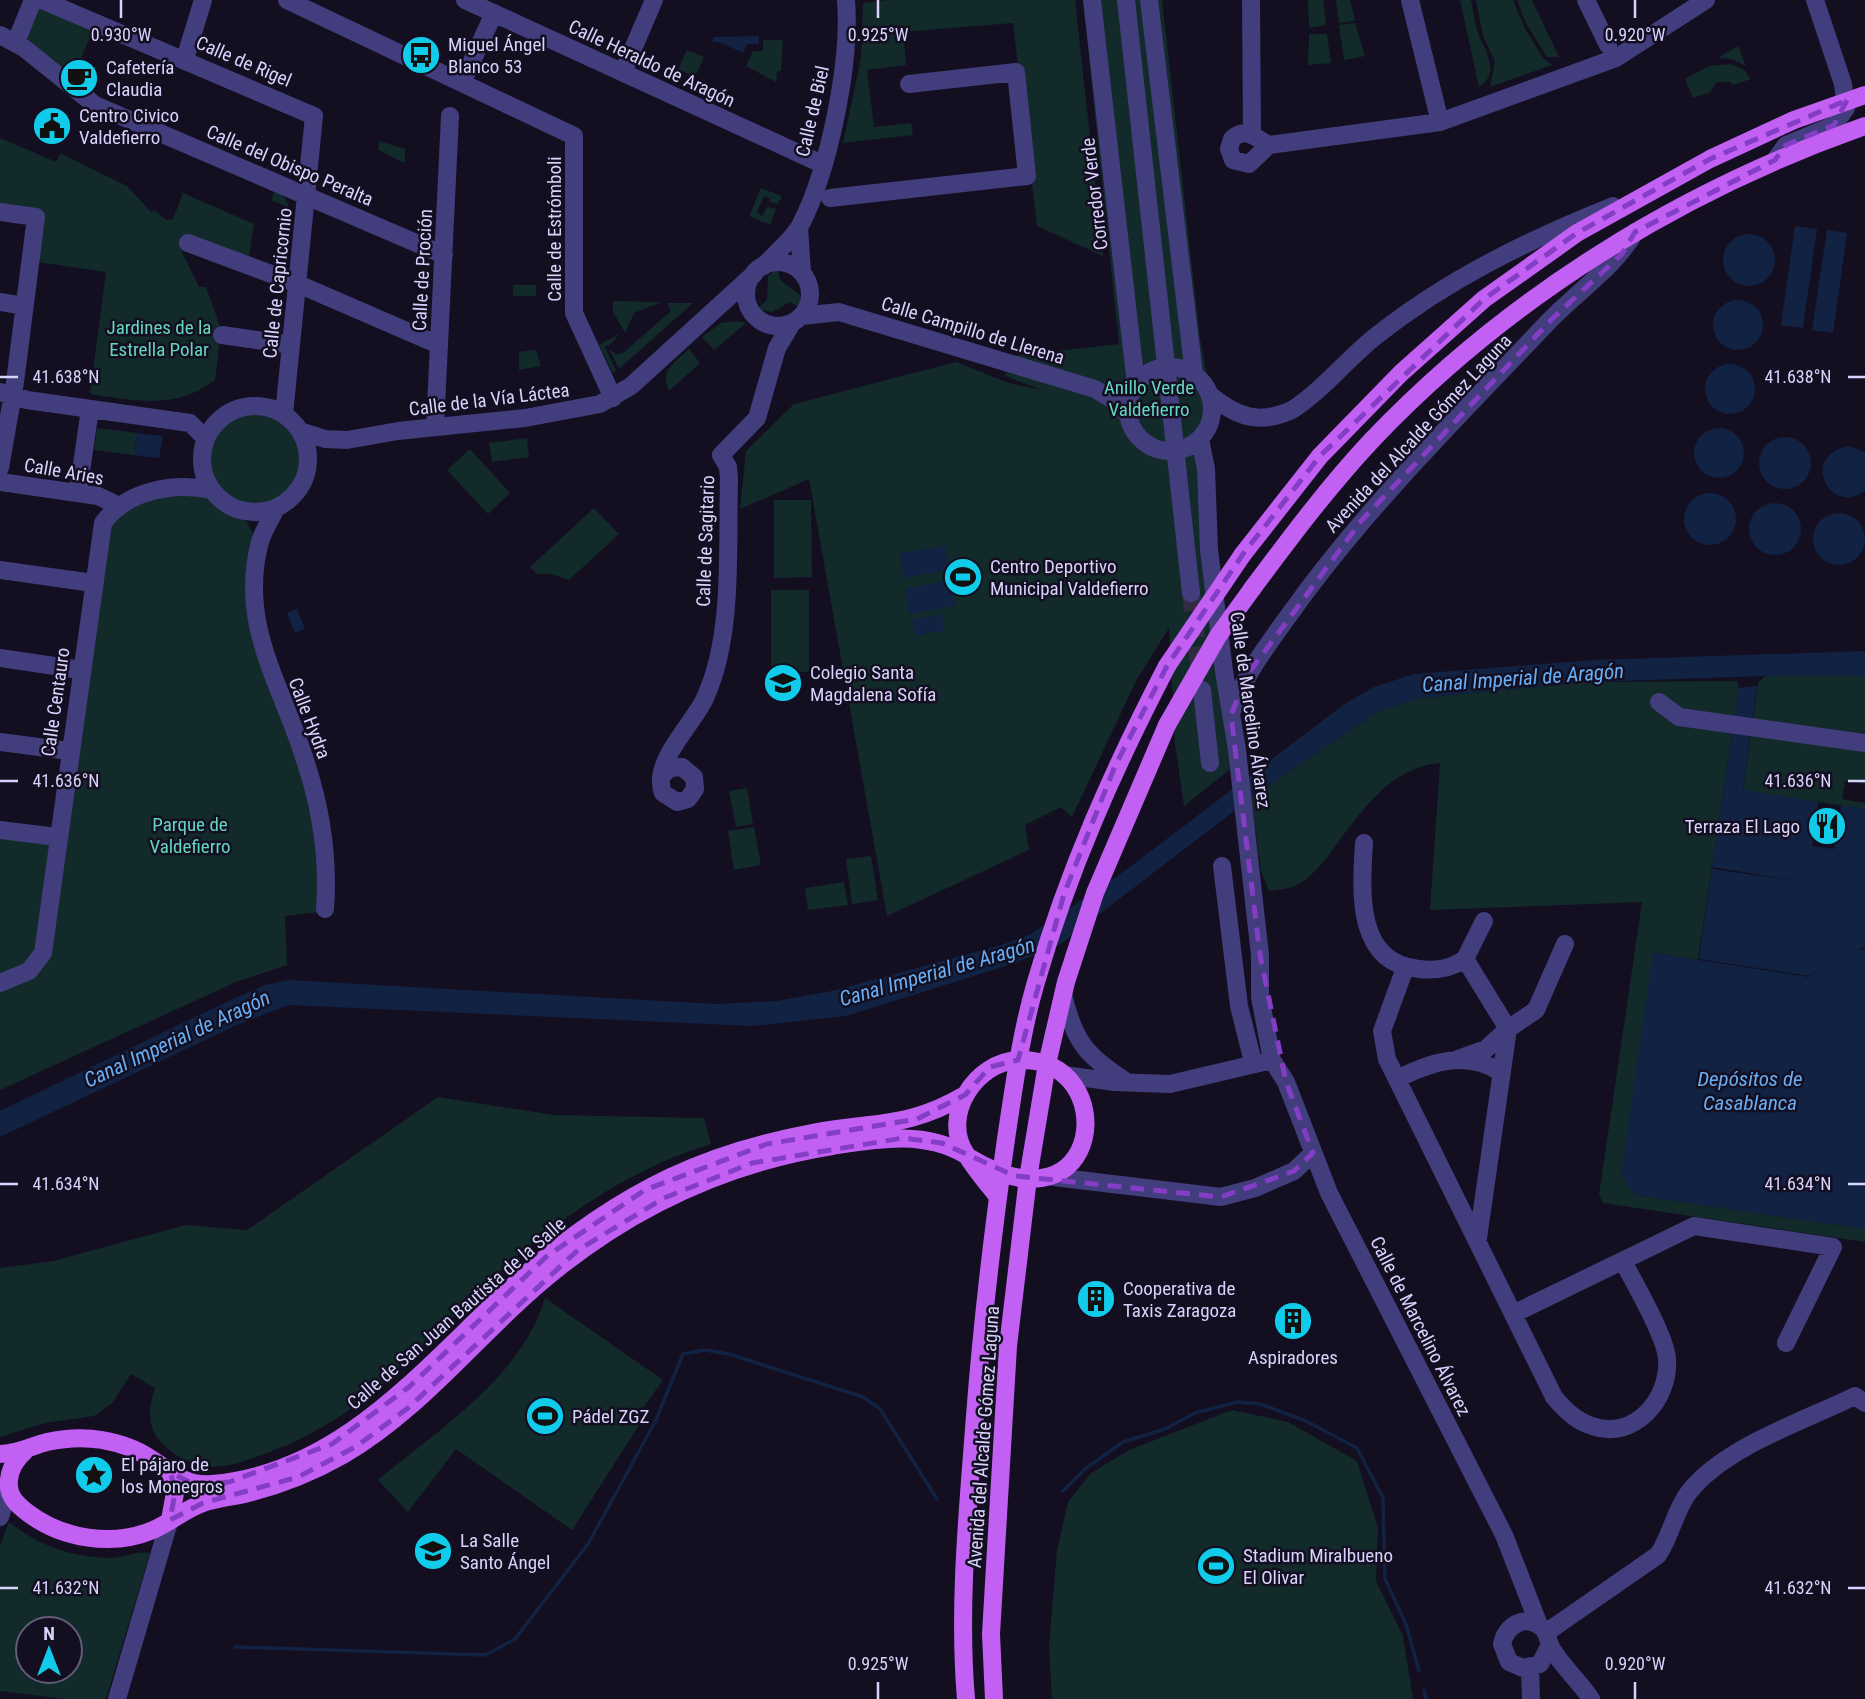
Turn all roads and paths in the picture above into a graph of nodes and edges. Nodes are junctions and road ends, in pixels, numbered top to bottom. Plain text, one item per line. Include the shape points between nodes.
1 (33, 0) edge
2 (42, 0) edge
3 (203, 0) edge
4 (287, 0) edge
5 (465, 0) edge
6 (654, 0) edge
7 (846, 0) edge
8 (1092, 0) edge
9 (1126, 0) edge
10 (1149, 0) edge
11 (1251, 0) edge
12 (1410, 0) edge
13 (1586, 0) edge
14 (1706, 0) edge
15 (1815, 0) edge
16 (494, 13) junction
17 (8, 39) edge
18 (1608, 45) dead end
19 (185, 59) junction
20 (623, 72) junction
21 (461, 83) junction
22 (909, 84) dead end
23 (1865, 95) edge
24 (1847, 100) junction
25 (1437, 110) dead end
26 (312, 114) joint
27 (450, 116) dead end
28 (1865, 125) edge
29 (1252, 133) junction
30 (1269, 145) junction
31 (1775, 160) junction
32 (821, 164) junction
33 (1652, 190) junction
34 (307, 195) junction
35 (830, 198) dead end
36 (0, 212) edge
37 (799, 228) junction
38 (1635, 232) junction
39 (188, 243) dead end
40 (444, 255) junction
41 (759, 270) junction
42 (806, 280) junction
43 (298, 285) junction
44 (0, 302) edge
45 (24, 306) junction
46 (839, 312) junction
47 (709, 316) junction
48 (761, 320) junction
49 (796, 320) junction
50 (222, 335) dead end
51 (291, 345) junction
52 (439, 345) junction
53 (777, 348) junction
54 (1166, 367) junction
55 (1194, 374) junction
56 (631, 386) joint
57 (1134, 386) junction
58 (1095, 389) junction
59 (6, 393) edge
60 (1210, 395) junction
61 (613, 398) junction
62 (90, 409) junction
63 (284, 414) junction
64 (1127, 414) junction
65 (435, 427) junction
66 (300, 431) junction
67 (206, 439) junction
68 (347, 440) junction
69 (1187, 447) junction
70 (202, 460) junction
71 (0, 468) edge
72 (308, 468) junction
73 (0, 482) edge
74 (171, 487) junction
75 (212, 490) junction
76 (78, 492) junction
77 (119, 506) junction
78 (276, 508) junction
79 (245, 511) junction
80 (260, 542) junction
81 (0, 570) edge
82 (93, 583) junction
83 (1191, 593) tunnel mouth
84 (0, 658) edge
85 (81, 670) junction
86 (1202, 690) tunnel mouth
87 (1659, 702) dead end
88 (1231, 715) junction
89 (0, 742) edge
90 (676, 742) junction
91 (1865, 743) edge
92 (69, 751) junction
93 (1210, 763) dead end
94 (687, 770) junction
95 (662, 776) junction
96 (0, 830) edge
97 (57, 837) junction
98 (1364, 844) dead end
99 (1222, 866) dead end
100 (325, 909) dead end
101 (1484, 921) dead end
102 (1565, 944) dead end
103 (1260, 956) junction
104 (1465, 959) junction
105 (1405, 968) junction
106 (0, 983) edge
107 (1065, 988) junction
108 (1508, 1029) junction
109 (1252, 1058) dead end
110 (1458, 1059) junction
111 (1018, 1060) junction
112 (1272, 1060) junction
113 (1047, 1064) junction
114 (1500, 1072) junction
115 (1064, 1074) junction
116 (1397, 1079) junction
117 (1124, 1080) junction
118 (1286, 1082) junction
119 (965, 1095) junction
120 (1313, 1153) junction
121 (968, 1156) junction
122 (1294, 1171) junction
123 (1001, 1173) junction
124 (1322, 1176) junction
125 (1054, 1177) junction
126 (1028, 1178) junction
127 (998, 1197) junction
128 (1478, 1238) junction
129 (1623, 1261) junction
130 (1516, 1313) junction
131 (1786, 1343) dead end
132 (1865, 1403) edge
133 (25, 1451) junction
134 (0, 1454) edge
135 (171, 1474) junction
136 (6, 1488) edge
137 (0, 1517) edge
138 (170, 1521) junction
139 (1539, 1642) junction
140 (117, 1699) edge
141 (966, 1699) edge
142 (994, 1699) edge
143 (1531, 1699) edge
144 (1591, 1699) edge

1 - 17 street
2 - 19 street, Calle de Rigel
3 - 19 street
4 - 21 street
5 - 16 street, Calle Heraldo de Aragón
6 - 20 street
7 - 32 street, Calle de Biel via 842,88
8 - 57 street, Corredor Verde
9 - 54 street
10 - 55 street
11 - 29 street
12 - 25 street
13 - 18 street
14 - 30 street via 1616,58 1440,122
15 - 24 street
16 - 20 street, Calle Heraldo de Aragón
16 - 21 street
17 - 34 street, Calle del Obispo Peralta via 94,105
19 - 26 street, Calle de Rigel
20 - 32 street, Calle Heraldo de Aragón
21 - 61 street, Calle de Estrómboli via 574,136 574,313
22 - 35 street via 1016,72 1027,176
23 - 24 main road, Avenida del Alcalde Gómez Laguna
24 - 31 street, Avenida del Alcalde Gómez Laguna via 1834,125 1783,147
24 - 33 main road, Avenida del Alcalde Gómez Laguna via 1756,136
26 - 34 street, Calle de Capricornio
27 - 40 street, Calle de Proción
28 - 31 main road, Avenida del Alcalde Gómez Laguna
29 - 30 street
29 - 30 street via 1241,132 1229,144 1230,155 1238,163 1254,162
31 - 38 main road, Avenida del Alcalde Gómez Laguna
32 - 37 street, Calle de Biel
33 - 60 street, Avenida del Alcalde Gómez Laguna via 1526,242 1437,291 1374,337 1292,410 1250,418
33 - 111 main road, Avenida del Alcalde Gómez Laguna, bridge via 1577,233 1484,299 1401,373 1320,456 1242,554 1167,666 1115,766 1035,984
34 - 40 street, Calle del Obispo Peralta
34 - 43 street, Calle de Capricornio
36 - 45 street via 36,217
37 - 41 street, Calle de Biel
37 - 42 street, Calle de Biel
38 - 88 street, Avenida del Alcalde Gómez Laguna via 1622,254 1552,318 1362,520 1255,663
38 - 107 main road, Avenida del Alcalde Gómez Laguna, bridge via 1528,304 1419,395 1327,491 1252,589 1217,636 1167,725 1118,832
39 - 43 street
40 - 52 street, Calle de Proción
41 - 42 street via 788,264
41 - 47 street, Calle de Biel
41 - 48 street via 746,295
42 - 46 street, Calle Campillo de Llerena
42 - 49 street via 808,306
43 - 51 street, Calle de Capricornio
43 - 52 street
44 - 45 street
45 - 59 street
46 - 49 street, Calle Campillo de Llerena
46 - 58 street, Calle Campillo de Llerena
47 - 48 street via 728,311
47 - 56 street, Calle de Biel
48 - 49 street
48 - 53 street
49 - 53 street, Calle de Sagitario
50 - 51 street
51 - 63 street, Calle de Capricornio
52 - 65 street, Calle de Proción
53 - 90 street, Calle de Sagitario via 757,418 721,455 729,472 722,641 704,700
54 - 55 street
54 - 57 street via 1149,372
54 - 69 street
55 - 60 street
56 - 61 street, Calle de la Vía Láctea
57 - 58 street, Calle Campillo de Llerena
57 - 64 street, Corredor Verde
58 - 64 street, Calle Campillo de Llerena
59 - 62 street
59 - 71 street
60 - 69 street via 1212,418
61 - 65 street, Calle de la Vía Láctea via 574,411
62 - 67 street via 190,423
62 - 76 street
63 - 66 street
63 - 67 street via 254,406 235,410 218,421
64 - 69 street via 1144,444 1155,449
65 - 68 street, Calle de la Vía Láctea
66 - 68 street, Calle de la Vía Láctea
66 - 72 street
67 - 70 street
68 - 72 street, Calle de la Vía Láctea
69 - 83 street
69 - 88 street, Calle de Marcelino Álvarez via 1206,469 1210,557
70 - 74 street
70 - 75 street
72 - 78 street via 293,496
73 - 76 street, Calle Aries
74 - 75 street
74 - 77 street
75 - 79 street via 227,504
76 - 77 street, Calle Aries
77 - 82 street, Calle Centauro via 101,530
78 - 79 street
78 - 80 street, Calle Hydra
79 - 80 street
80 - 100 street, Calle Hydra via 258,632 316,794 326,855
81 - 82 street
82 - 85 street, Calle Centauro
84 - 85 street
85 - 92 street, Calle Centauro
86 - 93 street
87 - 91 street via 1679,717
88 - 103 street, Calle de Marcelino Álvarez
89 - 92 street
90 - 94 street
90 - 95 street, Calle de Sagitario
92 - 97 street, Calle Centauro
94 - 95 street via 676,767
94 - 95 street via 694,777 695,789 682,802 671,801 663,793
96 - 97 street
97 - 106 street, Calle Centauro via 43,953 29,971
98 - 105 street via 1361,897 1366,925 1380,952
99 - 109 street via 1239,1006
101 - 104 street
102 - 108 street via 1536,1010
103 - 112 street, Calle de Marcelino Álvarez via 1260,997
103 - 118 street, Calle de Marcelino Álvarez
104 - 105 street via 1435,971
104 - 108 street
105 - 116 street via 1381,1031
107 - 113 main road, Avenida del Alcalde Gómez Laguna
107 - 117 street via 1071,1024 1085,1052
108 - 110 street via 1486,1049
108 - 114 street
110 - 114 street via 1482,1060
110 - 116 street
111 - 113 main road
111 - 119 main road via 990,1067
111 - 123 main road, Avenida del Alcalde Gómez Laguna
112 - 117 street via 1181,1083
112 - 118 street, Calle de Marcelino Álvarez
113 - 115 main road
113 - 126 main road, Avenida del Alcalde Gómez Laguna
114 - 128 street
115 - 117 street
115 - 125 main road via 1081,1099 1085,1134 1075,1159
116 - 128 street
118 - 120 street, Calle de Marcelino Álvarez
119 - 121 main road via 959,1117
119 - 135 main road, Calle de San Juan Bautista de la Salle via 917,1119 767,1143 671,1177 563,1243 409,1387 332,1444 279,1468 229,1482 196,1485
120 - 122 street
120 - 124 street, Calle de Marcelino Álvarez
121 - 123 main road
121 - 127 main road
121 - 138 main road, Calle de San Juan Bautista de la Salle via 928,1140 878,1140 778,1156 694,1184 633,1214 578,1250 408,1408 357,1446 298,1477 203,1503
122 - 124 street
122 - 125 street via 1221,1197
123 - 126 main road
123 - 127 main road, Avenida del Alcalde Gómez Laguna
124 - 139 street, Calle de Marcelino Álvarez via 1504,1535 1526,1586
125 - 126 main road
126 - 142 main road, Avenida del Alcalde Gómez Laguna via 999,1470 991,1634
127 - 141 main road, Avenida del Alcalde Gómez Laguna via 980,1344 970,1483
128 - 130 street
129 - 130 street
129 - 130 street via 1667,1356 1667,1379 1660,1400 1644,1416 1624,1425 1594,1427 1570,1415 1554,1397
129 - 131 street via 1694,1226 1833,1247
132 - 139 street via 1855,1396 1730,1456 1688,1493 1658,1555
133 - 134 main road, Calle de San Juan Bautista de la Salle
133 - 135 main road, Calle de San Juan Bautista de la Salle via 59,1440 105,1441 138,1451
133 - 136 main road via 11,1469
135 - 138 main road via 175,1493
136 - 137 street
136 - 138 main road, Calle de San Juan Bautista de la Salle via 39,1521 84,1537 125,1538
138 - 140 street
139 - 143 street, Calle de Marcelino Álvarez
139 - 144 street via 1564,1663

